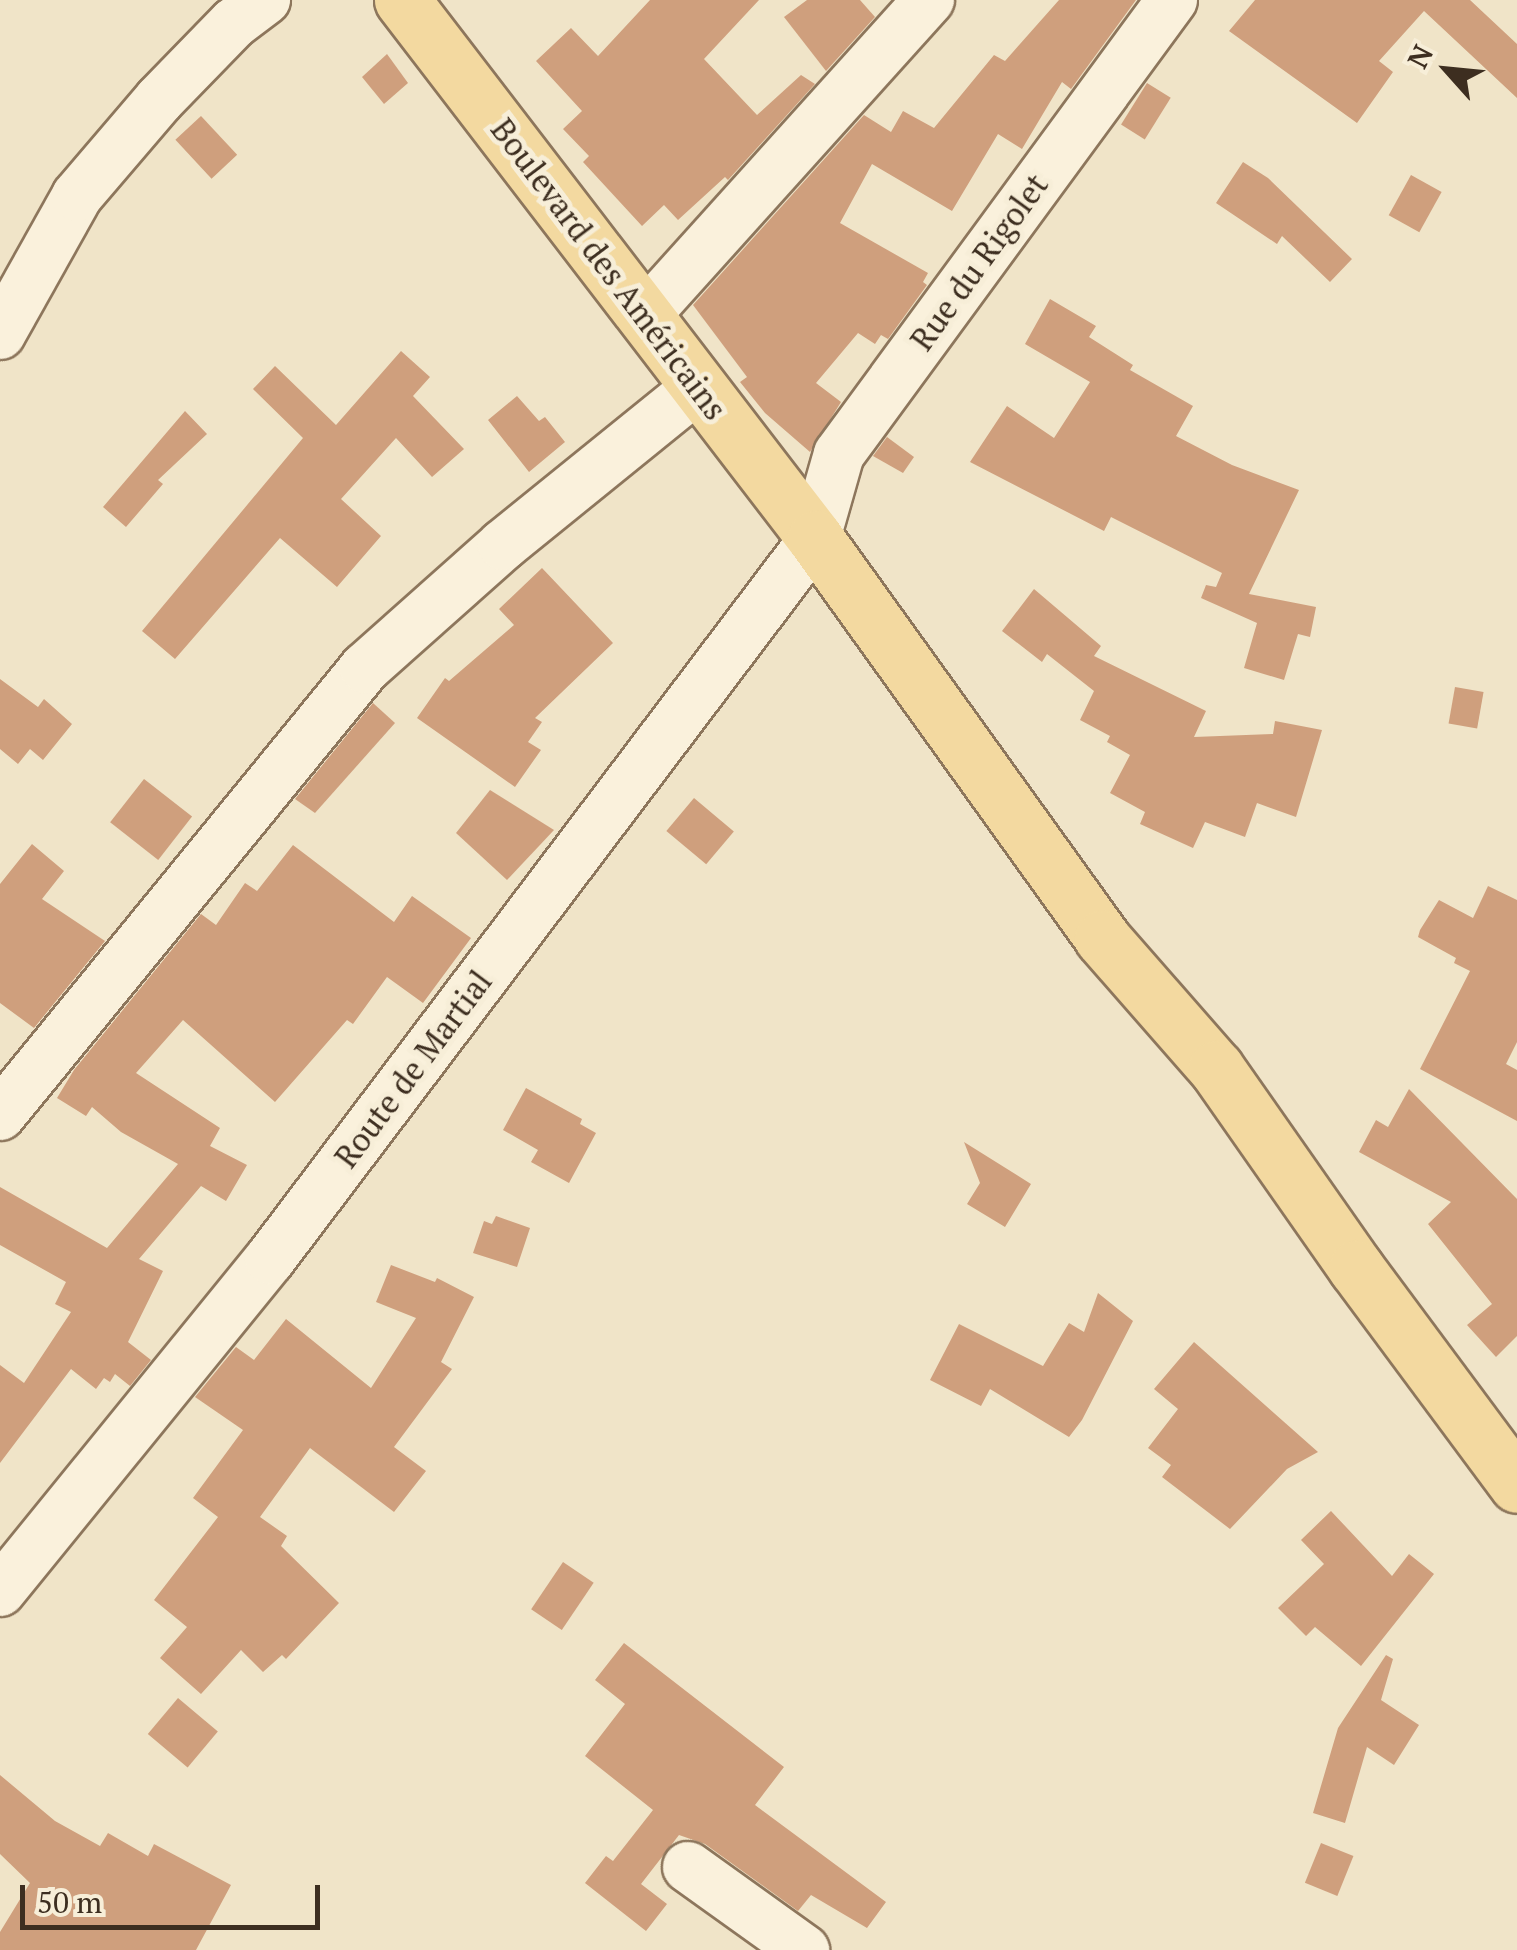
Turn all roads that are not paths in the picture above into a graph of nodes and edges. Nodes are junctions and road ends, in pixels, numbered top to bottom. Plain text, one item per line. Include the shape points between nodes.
1 (265, 0) edge
2 (402, 0) edge
3 (928, 0) edge
4 (1172, 0) edge
5 (646, 314) junction
6 (0, 334) edge
7 (697, 388) junction
8 (815, 538) junction
9 (0, 1115) edge
10 (1517, 1485) edge
11 (0, 1591) edge
12 (688, 1867) dead end
13 (804, 1950) edge

1 - 6 street via 159,100 77,196
2 - 5 main road, Boulevard des Américains
3 - 5 street
4 - 8 street, Rue du Rigolet via 839,454
5 - 7 main road, Boulevard des Américains
7 - 8 main road, Boulevard des Américains
7 - 9 street via 366,668
8 - 10 main road, Boulevard des Américains via 1032,844 1102,938 1216,1068
8 - 11 street, Route de Martial via 270,1259
12 - 13 street

